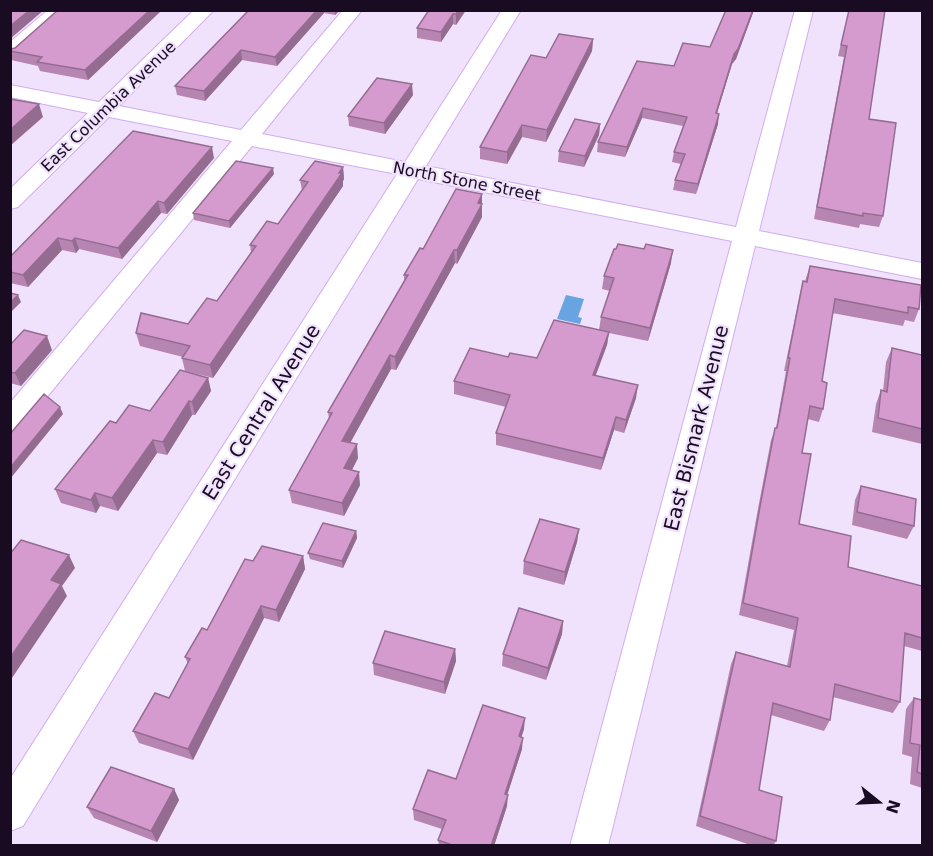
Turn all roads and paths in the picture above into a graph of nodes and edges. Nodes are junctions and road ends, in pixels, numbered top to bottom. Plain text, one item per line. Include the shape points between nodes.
1 (60, 10) edge
2 (205, 10) edge
3 (354, 10) edge
4 (512, 10) edge
5 (804, 10) edge
6 (10, 52) edge
7 (10, 91) edge
8 (104, 110) junction
9 (247, 138) junction
10 (412, 170) junction
11 (10, 202) edge
12 (746, 236) junction
13 (922, 271) edge
14 (10, 423) edge
15 (17, 791) edge
16 (589, 846) edge

1 - 6 street
2 - 8 street, East Columbia Avenue
3 - 9 street
4 - 10 street, East Central Avenue
5 - 12 street, East Bismark Avenue
7 - 8 street, North Stone Street
8 - 9 street, North Stone Street
8 - 11 street, East Columbia Avenue
9 - 10 street, North Stone Street
9 - 14 street
10 - 12 street, North Stone Street
10 - 15 street, East Central Avenue
12 - 13 street, North Stone Street
12 - 16 street, East Bismark Avenue

